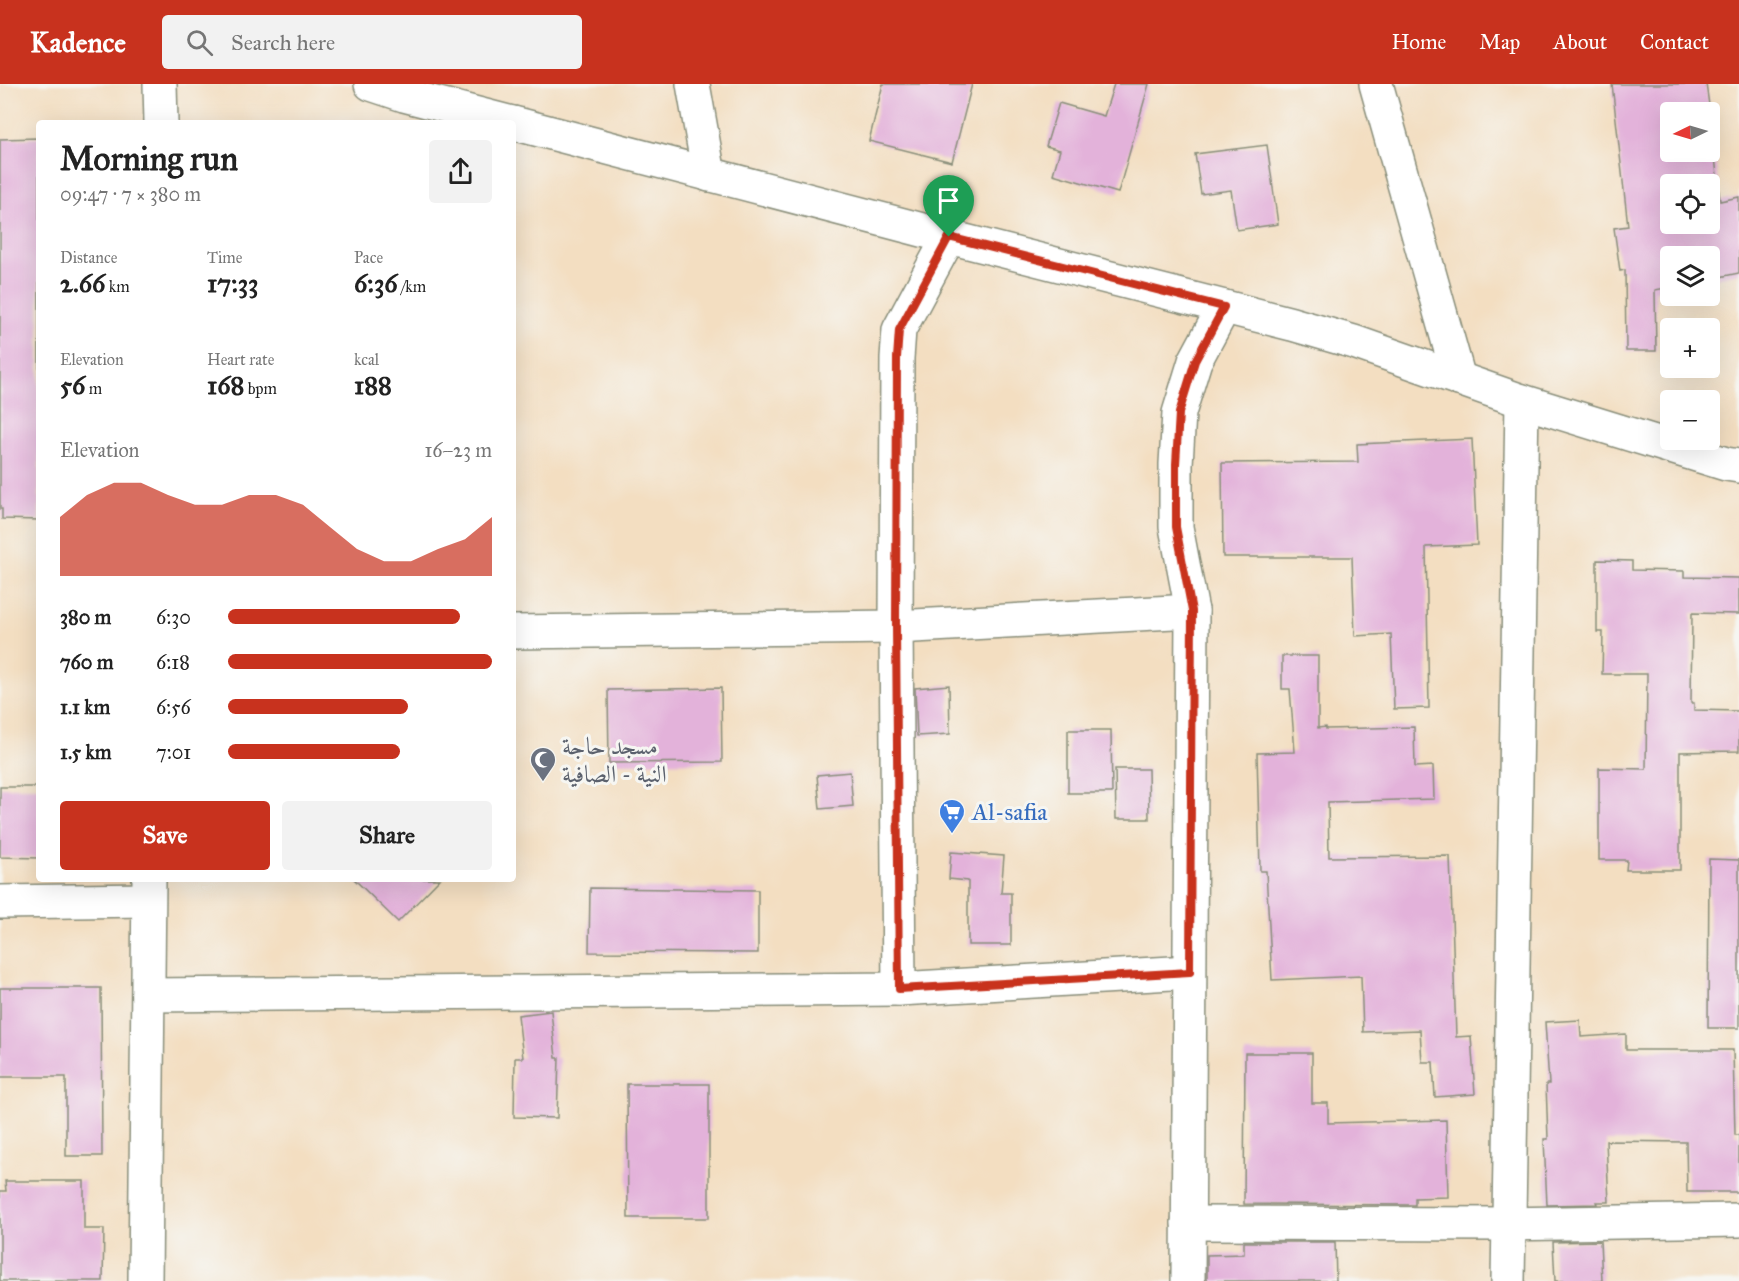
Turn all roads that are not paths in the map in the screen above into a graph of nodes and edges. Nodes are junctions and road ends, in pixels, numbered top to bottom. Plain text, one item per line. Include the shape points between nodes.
1 (160, 84) edge
2 (371, 84) edge
3 (693, 84) edge
4 (1376, 84) edge
5 (161, 120) edge
6 (500, 120) edge
7 (516, 124) edge
8 (709, 175) junction
9 (949, 237) junction
10 (1224, 307) junction
11 (1459, 379) junction
12 (1522, 401) junction
13 (1739, 465) edge
14 (1192, 611) junction
15 (896, 627) junction
16 (516, 632) edge
17 (148, 890) edge
18 (0, 902) edge
19 (1190, 972) junction
20 (899, 989) junction
21 (148, 995) junction
22 (1739, 1220) edge
23 (1188, 1223) junction
24 (1508, 1224) junction
25 (145, 1281) edge
26 (1188, 1281) edge
27 (1508, 1281) edge

1 - 5 street
2 - 6 street
3 - 8 street
4 - 11 street
7 - 8 street
8 - 9 street
9 - 10 street
9 - 15 street via 899,330
10 - 11 street via 1354,342
10 - 14 street via 1195,361 1179,413 1176,527
11 - 12 street
12 - 13 street
12 - 24 street
14 - 15 street
14 - 19 street
15 - 16 street
15 - 20 street
17 - 18 street
17 - 21 street
19 - 20 street
19 - 23 street
20 - 21 street
21 - 25 street
22 - 24 street
23 - 24 street
23 - 26 street
24 - 27 street

